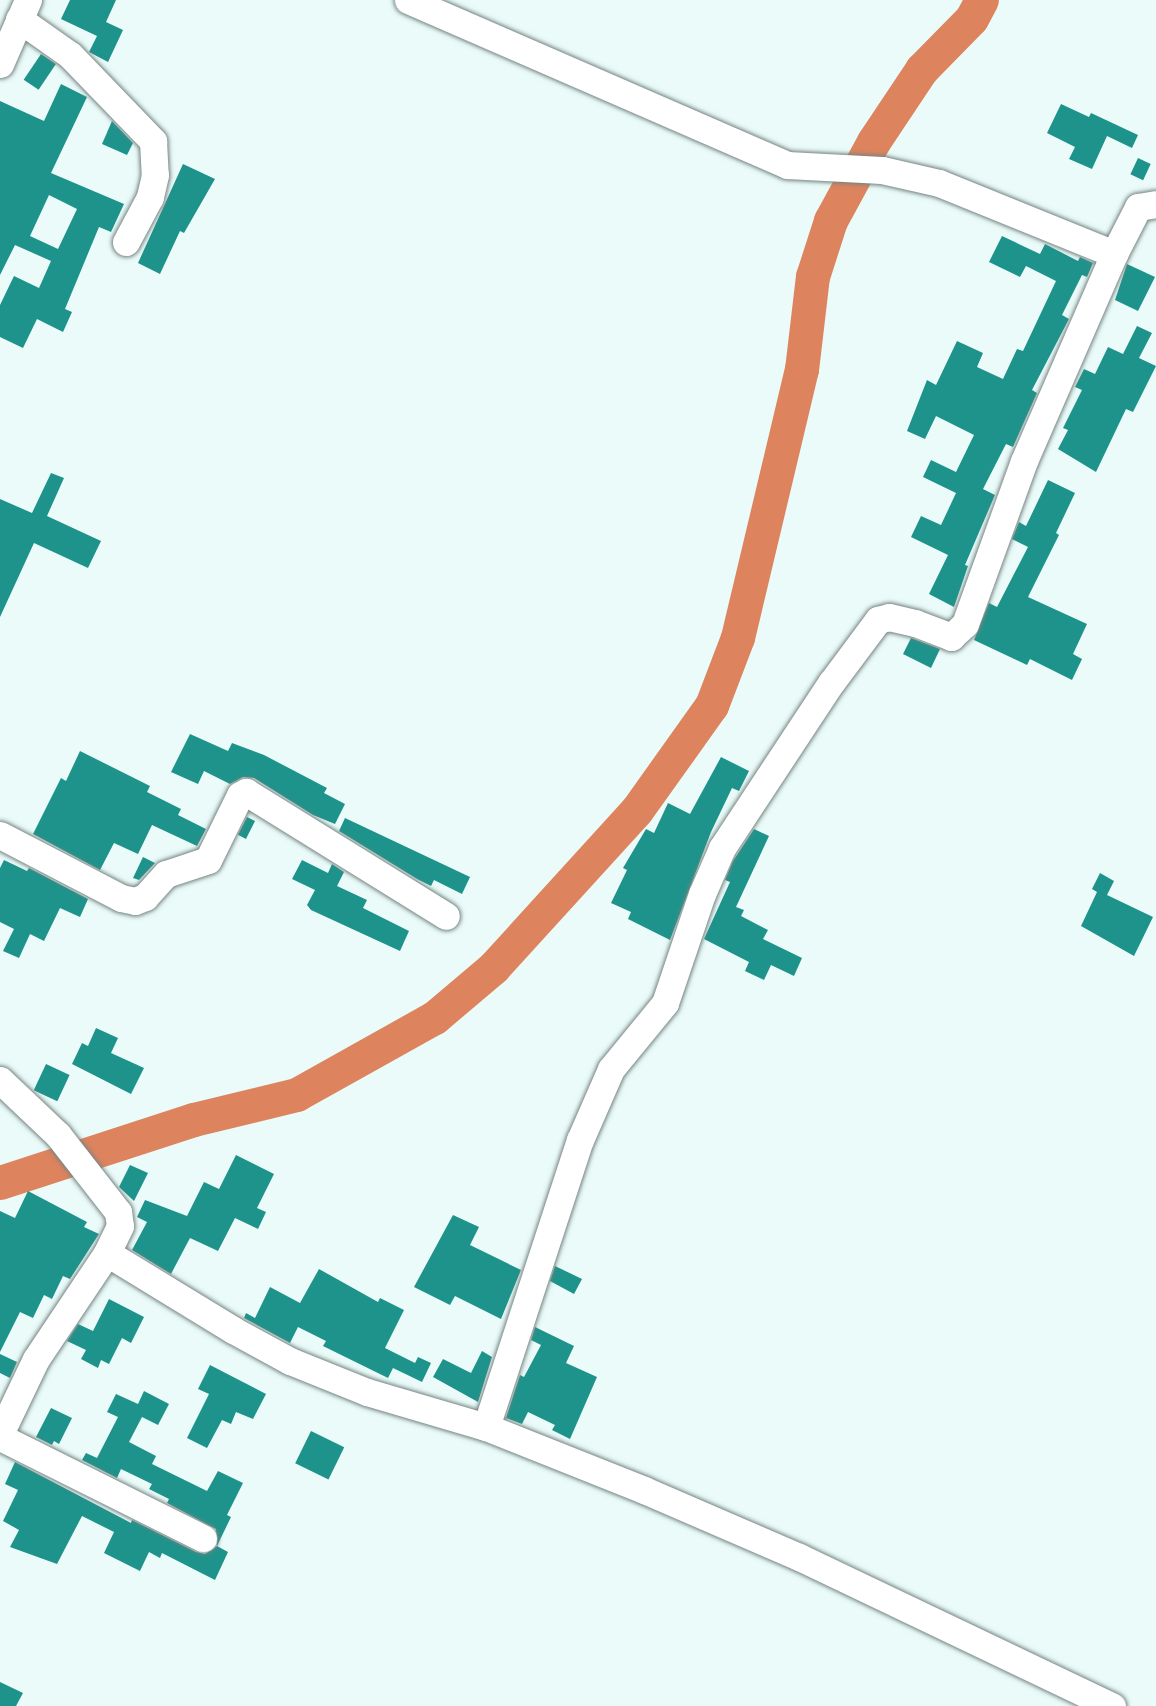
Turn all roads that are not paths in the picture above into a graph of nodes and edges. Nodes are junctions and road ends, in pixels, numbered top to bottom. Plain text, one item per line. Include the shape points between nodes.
1 (408, 0) edge
2 (23, 10) edge
3 (0, 64) edge
4 (1156, 204) edge
5 (126, 242) dead end
6 (1114, 254) junction
7 (0, 835) edge
8 (446, 916) dead end
9 (0, 1080) edge
10 (107, 1253) junction
11 (486, 1427) junction
12 (0, 1435) edge
13 (203, 1538) dead end
14 (1112, 1706) edge

1 - 6 street via 787,165 882,170 939,183
2 - 3 street
2 - 5 street via 153,141 155,175 150,197
4 - 6 street via 1138,207
6 - 11 street via 1024,461 965,624 951,637 915,623 878,620 831,683 722,848 664,1003 611,1069 580,1140
7 - 8 street via 121,898 135,901 145,897 166,874 208,860 240,795 246,792
9 - 10 street via 58,1135 121,1219
10 - 11 street via 290,1361 368,1392
10 - 12 street via 36,1359
11 - 14 street via 799,1557
12 - 13 street

